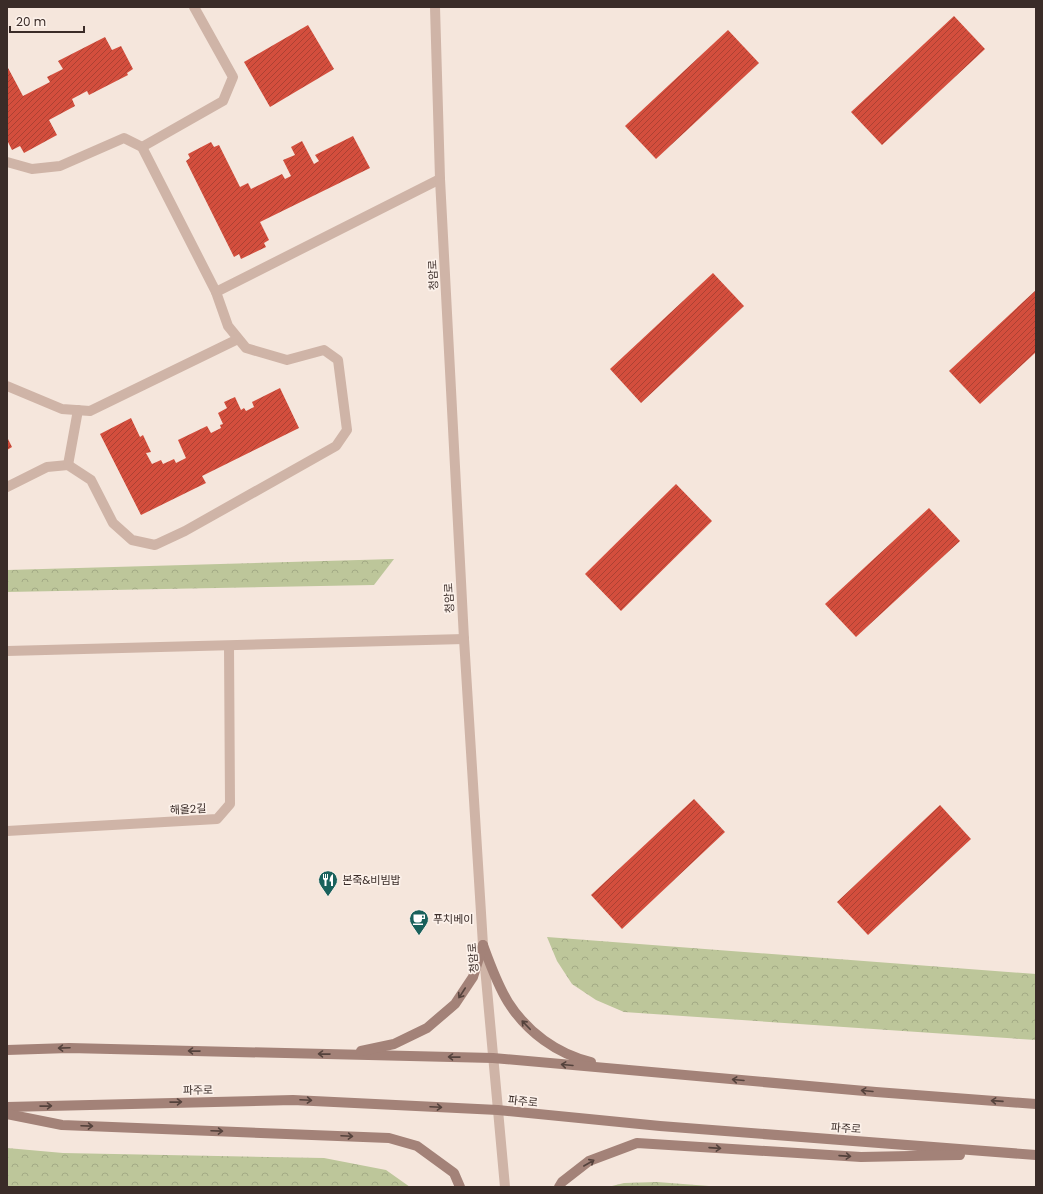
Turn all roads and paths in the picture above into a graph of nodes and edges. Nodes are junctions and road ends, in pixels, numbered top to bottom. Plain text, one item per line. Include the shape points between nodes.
1 (194, 7) edge
2 (436, 7) edge
3 (142, 147) junction
4 (7, 162) edge
5 (440, 180) junction
6 (216, 292) junction
7 (238, 339) junction
8 (7, 386) edge
9 (78, 410) junction
10 (68, 465) junction
11 (7, 486) edge
12 (464, 640) junction
13 (229, 646) junction
14 (7, 651) edge
15 (7, 831) edge
16 (483, 945) junction
17 (7, 1050) edge
18 (343, 1054) junction
19 (493, 1058) junction
20 (623, 1070) junction
21 (1036, 1104) edge
22 (7, 1106) edge
23 (498, 1110) junction
24 (7, 1114) edge
25 (1018, 1154) junction
26 (1036, 1155) edge
27 (460, 1187) edge
28 (505, 1187) edge
29 (559, 1187) edge

1 - 3 street via 233,77 223,101
2 - 5 street, 청암로
3 - 4 street via 124,138 60,166 32,169
3 - 6 street
5 - 6 street
5 - 12 street, 청암로
6 - 7 street via 228,326
7 - 9 street via 90,411
7 - 10 street via 246,348 287,360 324,350 338,360 347,430 336,446 185,531 155,545 132,540 113,523 91,480
8 - 9 street via 62,409
9 - 10 street
10 - 11 street via 47,467
12 - 13 street
12 - 16 street, 청암로
13 - 14 street
13 - 15 street, 해올2길 via 230,804 217,819
16 -> 18 main road via 473,977 455,1004 427,1028 394,1044
16 - 19 street, 청암로
20 -> 16 main road via 581,1060 552,1046 525,1025 508,1002
18 -> 17 main road via 69,1048
19 -> 18 main road
20 -> 19 main road
19 - 23 street, 청암로
21 -> 20 main road
22 -> 23 main road, 파주로 via 294,1100
23 - 25 main road, 파주로 via 660,1126
23 - 28 street, 청암로
24 -> 27 main road via 62,1125 389,1138 417,1146 454,1173
25 - 26 main road, 파주로
29 -> 25 main road via 589,1161 637,1143 861,1157

